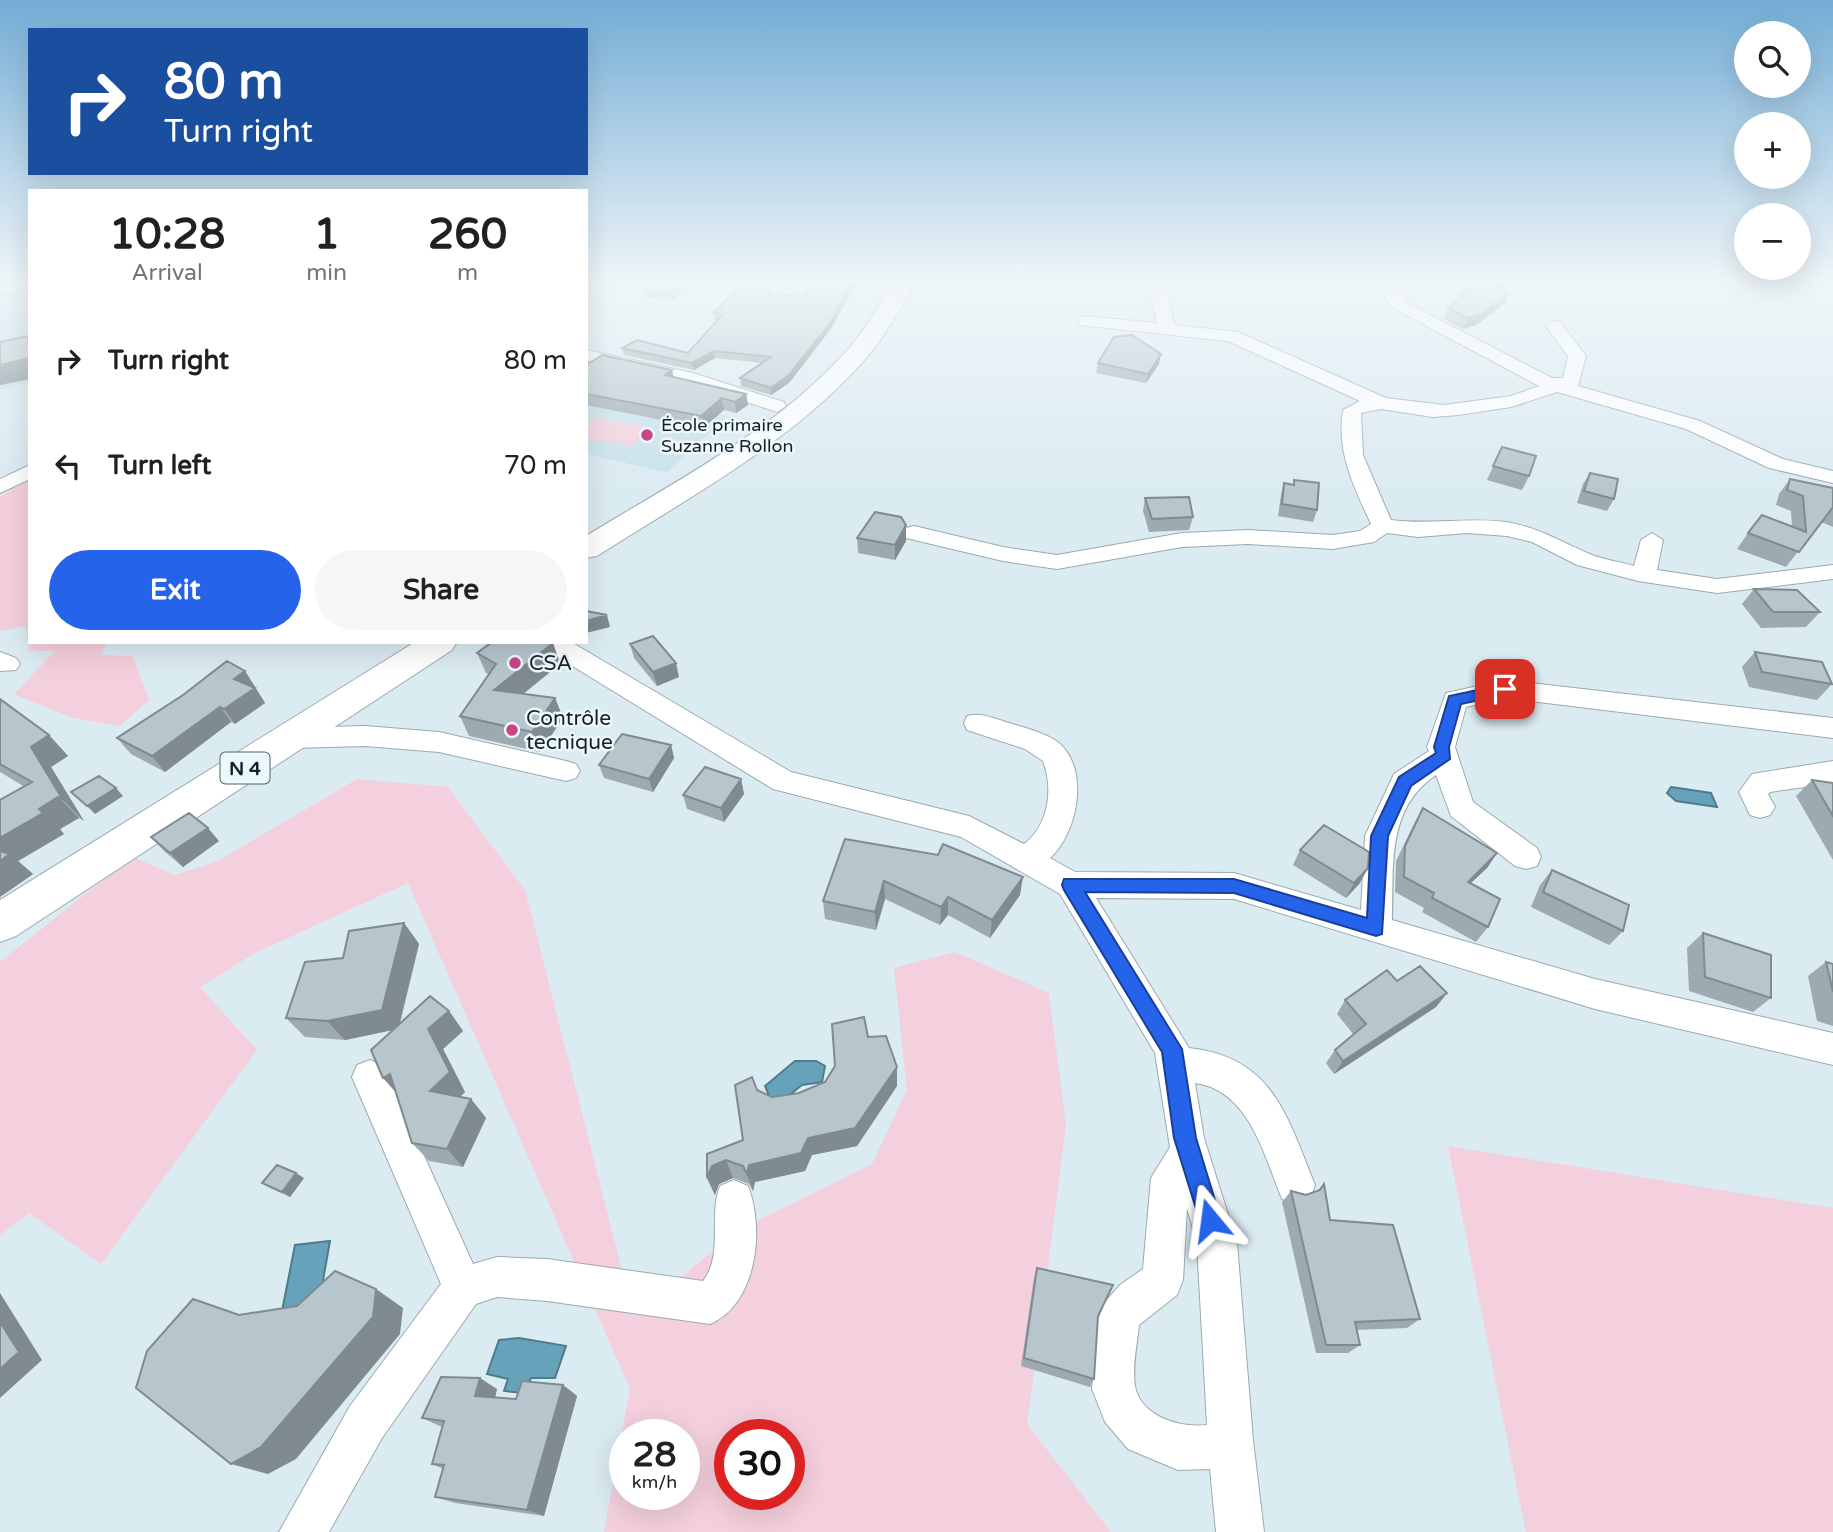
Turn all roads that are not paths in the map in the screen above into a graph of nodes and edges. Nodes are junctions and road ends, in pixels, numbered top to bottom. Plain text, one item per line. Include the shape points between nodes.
1 (841, 350) edge
2 (858, 350) edge
3 (1264, 350) edge
4 (1485, 350) edge
5 (1573, 350) edge
6 (588, 355) edge
7 (1549, 384) junction
8 (1383, 404) junction
9 (777, 406) junction
10 (28, 472) edge
11 (1833, 478) edge
12 (0, 487) edge
13 (1383, 526) junction
14 (914, 533) dead end
15 (588, 535) edge
16 (1652, 540) dead end
17 (588, 548) edge
18 (1833, 572) edge
19 (1638, 574) junction
20 (423, 644) edge
21 (437, 644) edge
22 (555, 644) edge
23 (977, 723) dead end
24 (1833, 728) edge
25 (291, 738) junction
26 (1444, 755) junction
27 (566, 771) dead end
28 (1833, 772) edge
29 (1760, 807) dead end
30 (1526, 857) dead end
31 (1027, 860) junction
32 (1071, 885) junction
33 (0, 916) edge
34 (0, 923) edge
35 (1376, 928) junction
36 (1833, 1049) edge
37 (1174, 1064) junction
38 (370, 1077) dead end
39 (1190, 1151) junction
40 (1296, 1185) dead end
41 (734, 1200) dead end
42 (463, 1288) junction
43 (1230, 1440) junction
44 (303, 1532) edge
45 (1240, 1532) edge

1 - 9 main road via 805,387
2 - 17 main road via 799,408
3 - 8 street
4 - 7 street
5 - 7 street via 1577,356 1571,383
6 - 9 street via 687,377
7 - 8 street via 1546,391 1468,410 1431,411
7 - 11 street via 1693,425 1776,464
8 - 13 street via 1352,410 1349,426 1356,466
9 - 15 main road
10 - 12 street
13 - 14 street via 1366,537 1333,542 1248,537 1182,540 1057,562
13 - 19 street via 1507,529 1540,537 1585,560
16 - 19 street via 1647,568
18 - 19 street via 1717,586
20 - 33 main road, N 4 / N 4 via 207,776
21 - 25 main road, N 4
22 - 31 street via 783,780 969,828
23 - 31 street via 1049,750 1060,763 1057,820 1051,837
24 - 26 street via 1505,689 1455,700 1441,747
25 - 27 street via 365,736 439,742
25 - 34 main road, N 4
26 - 30 street via 1461,808
26 - 35 street via 1405,782 1380,836
28 - 29 street via 1762,782 1753,792
31 - 32 street
32 - 35 street via 1234,886
32 - 37 street via 1172,1049
35 - 36 street via 1595,994
37 - 39 street
37 - 40 street via 1207,1066 1243,1083 1270,1126
38 - 42 street
39 - 43 street via 1217,1244
39 - 43 street via 1170,1178 1162,1280 1138,1296 1119,1317 1114,1389 1127,1417 1152,1438 1191,1450 1218,1447
41 - 42 street via 730,1269 720,1296 710,1303 547,1280 497,1277
42 - 44 street via 366,1422
43 - 45 street

